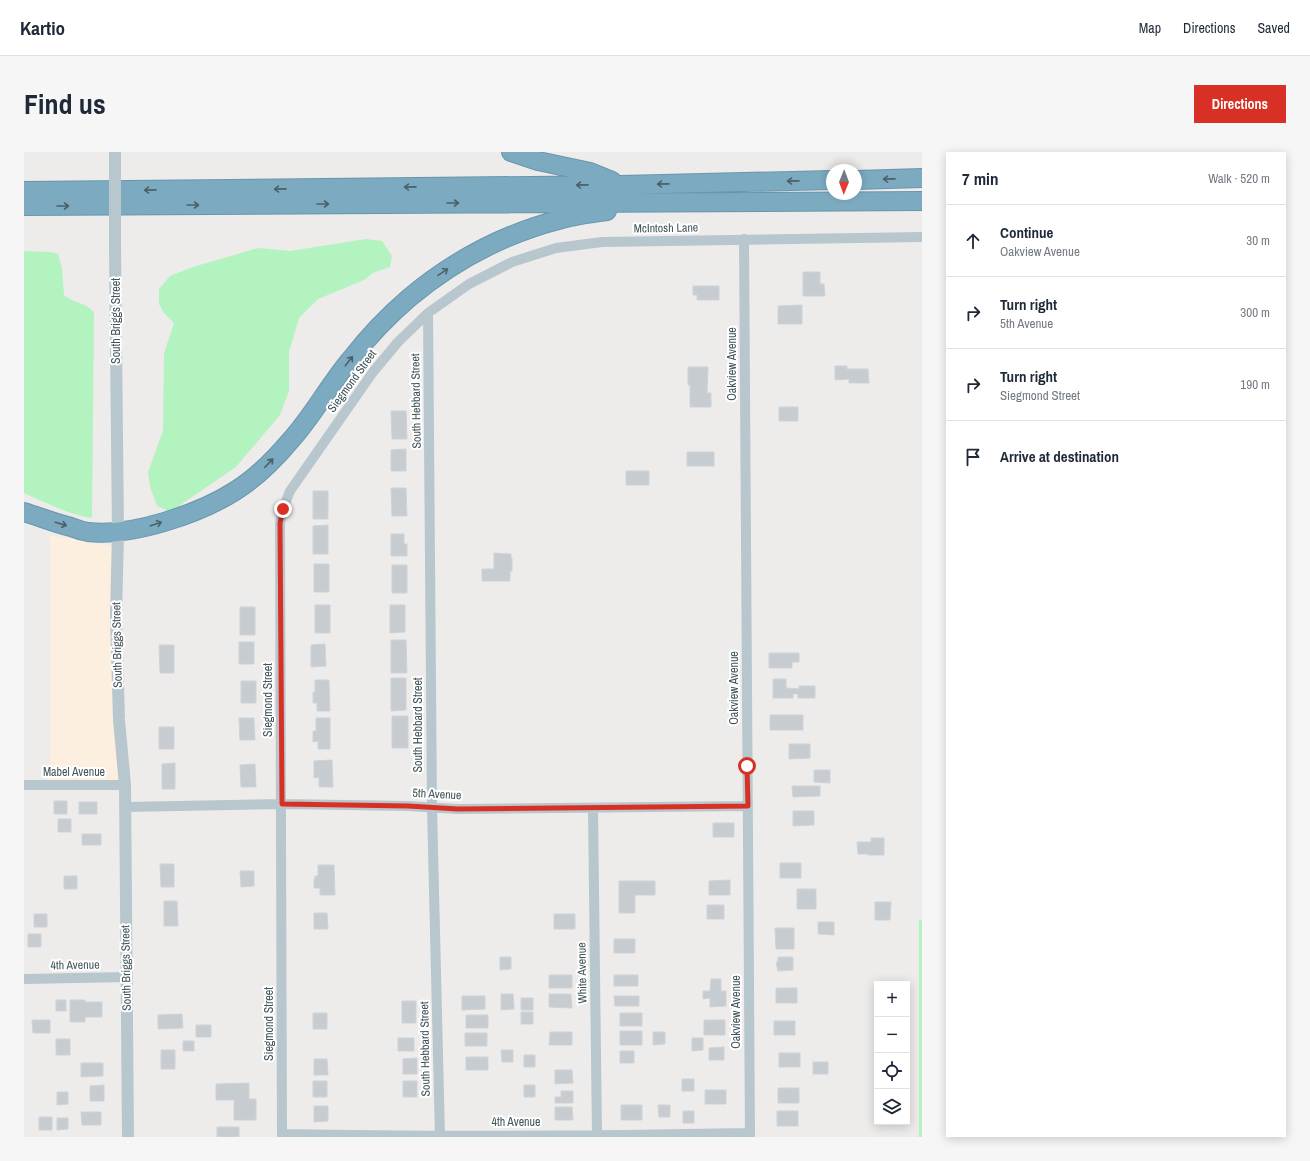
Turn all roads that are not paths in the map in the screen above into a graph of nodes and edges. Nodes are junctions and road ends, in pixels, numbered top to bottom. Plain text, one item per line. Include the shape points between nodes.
1 (115, 152) edge
2 (511, 152) edge
3 (922, 178) edge
4 (826, 180) edge
5 (862, 180) edge
6 (621, 185) junction
7 (24, 191) edge
8 (922, 201) edge
9 (673, 202) junction
10 (24, 206) edge
11 (922, 237) edge
12 (744, 239) junction
13 (428, 313) junction
14 (24, 512) edge
15 (118, 533) junction
16 (24, 785) edge
17 (125, 785) junction
18 (282, 804) junction
19 (748, 806) junction
20 (125, 807) junction
21 (432, 808) junction
22 (593, 808) junction
23 (126, 977) junction
24 (24, 979) edge
25 (750, 1135) edge
26 (282, 1136) edge
27 (440, 1136) edge
28 (597, 1136) edge
29 (128, 1137) edge

1 - 15 street, South Briggs Street, bridge
2 - 6 highway via 538,161 590,172
3 -> 5 highway
4 -> 6 highway
6 -> 7 highway
8 - 9 highway
10 -> 9 highway
15 -> 9 highway via 151,526 203,508 235,491 260,472 291,441 350,359 379,327 409,298 442,272 488,246 563,218
11 - 12 street, McIntosh Lane
12 - 13 street, McIntosh Lane via 602,242 556,248 500,268 469,284
12 - 19 street, Oakview Avenue
13 - 18 street, Siegmond Street via 398,342 373,372 290,491 283,509 280,523
13 - 21 street, South Hebbard Street
14 -> 15 highway via 87,532
15 - 17 street, South Briggs Street via 116,602 119,720
16 - 17 street, Mabel Avenue
17 - 20 street, South Briggs Street
18 - 20 street, 5th Avenue
18 - 21 street, 5th Avenue
18 - 26 street, Siegmond Street
19 - 22 street, 5th Avenue
19 - 25 street, Oakview Avenue
20 - 23 street, South Briggs Street
21 - 22 street, 5th Avenue
21 - 27 street, South Hebbard Street
22 - 28 street, White Avenue
23 - 24 street, 4th Avenue
23 - 29 street, South Briggs Street
25 - 28 street, 4th Avenue
26 - 27 street, 4th Avenue
27 - 28 street, 4th Avenue

